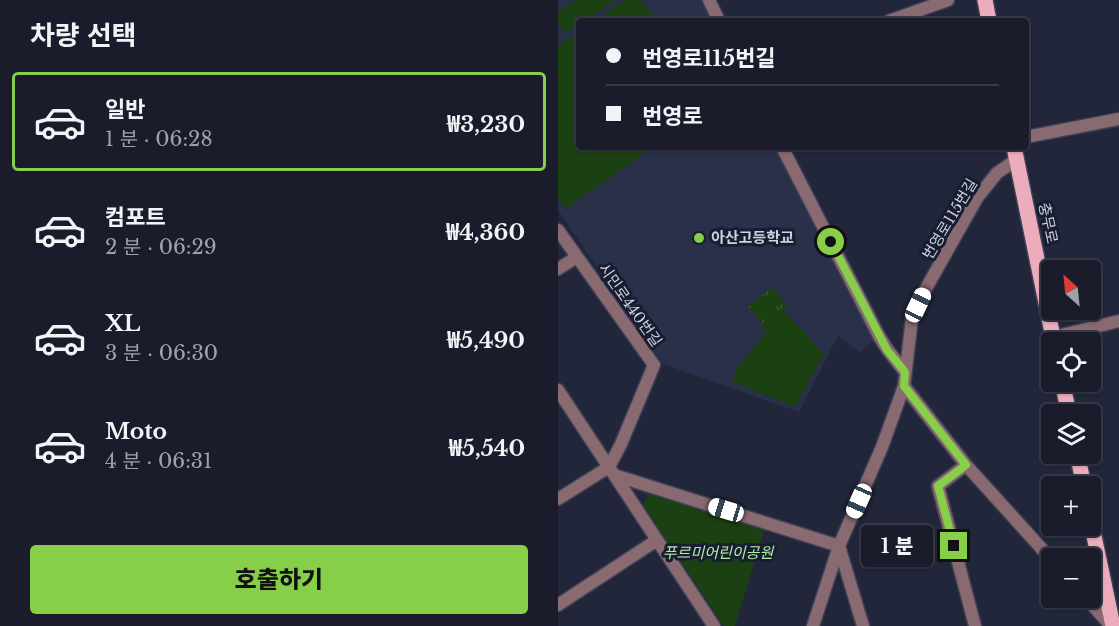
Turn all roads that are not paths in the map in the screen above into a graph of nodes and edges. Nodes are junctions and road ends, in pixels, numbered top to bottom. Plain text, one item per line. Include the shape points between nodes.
1 (709, 0) edge
2 (948, 0) edge
3 (985, 0) edge
4 (718, 18) edge
5 (897, 18) edge
6 (988, 18) edge
7 (1119, 118) edge
8 (1029, 136) edge
9 (784, 150) edge
10 (1015, 153) edge
11 (558, 230) edge
12 (577, 257) junction
13 (558, 269) edge
14 (1119, 321) edge
15 (1052, 332) edge
16 (1081, 332) edge
17 (905, 372) junction
18 (904, 386) junction
19 (558, 390) edge
20 (966, 465) junction
21 (611, 471) junction
22 (558, 499) edge
23 (1094, 536) edge
24 (657, 540) junction
25 (1096, 543) junction
26 (839, 546) junction
27 (1041, 548) edge
28 (1096, 548) edge
29 (558, 605) edge
30 (1095, 608) edge
31 (714, 626) edge
32 (813, 626) edge
33 (862, 626) edge
34 (975, 626) edge
35 (1112, 626) edge

1 - 4 street
2 - 5 street
3 - 6 main road
7 - 8 street
9 - 17 street via 879,336
10 - 15 main road, 충무로
10 - 17 street, 번영로115번길 via 977,198 924,292 912,318
11 - 12 street, 시민로440번길
12 - 13 street
12 - 21 street, 시민로440번길 via 654,365
14 - 16 street
17 - 18 street, 번영로115번길
18 - 20 street
18 - 26 street, 번영로115번길
19 - 21 street
20 - 27 street
20 - 34 street via 938,486
21 - 22 street
21 - 24 street
21 - 26 street
23 - 25 main road
24 - 29 street
24 - 31 street
25 - 28 street
25 - 35 main road
26 - 32 street, 번영로115번길
26 - 33 street
30 - 35 street

